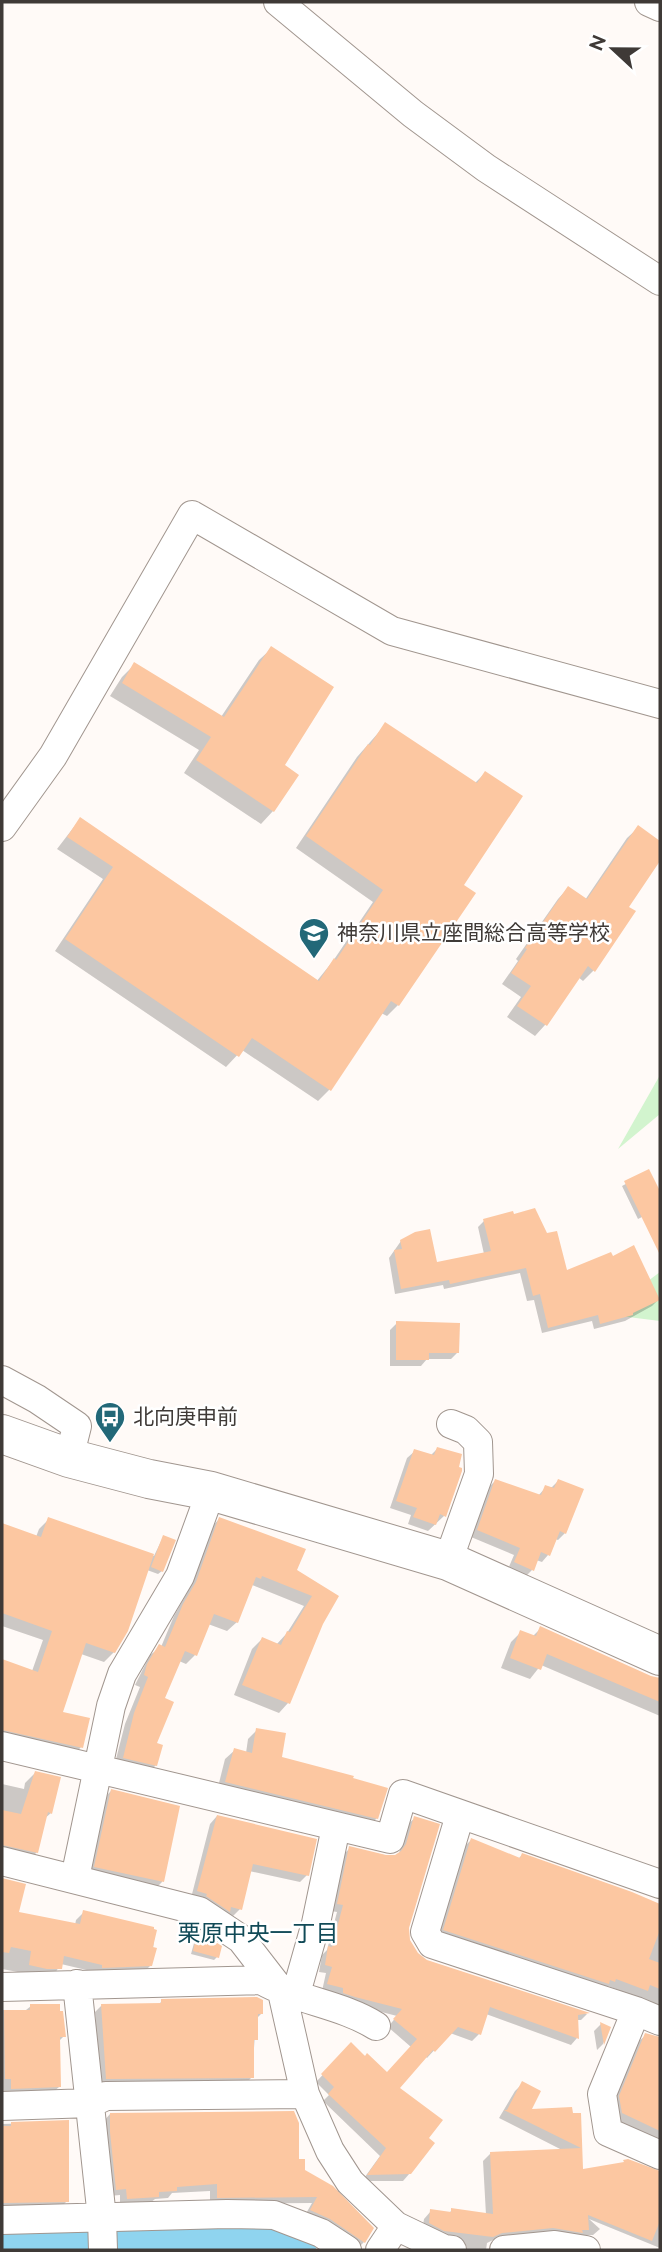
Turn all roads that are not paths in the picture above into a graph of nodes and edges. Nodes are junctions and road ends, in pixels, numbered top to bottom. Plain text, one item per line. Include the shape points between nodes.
1 (278, 2) edge
2 (649, 2) edge
3 (660, 7) edge
4 (660, 281) edge
5 (660, 704) edge
6 (2, 827) edge
7 (2, 1380) edge
8 (452, 1424) dead end
9 (2, 1434) edge
10 (69, 1458) junction
11 (211, 1491) junction
12 (448, 1562) junction
13 (660, 1656) edge
14 (2, 1746) edge
15 (96, 1769) junction
16 (460, 1815) junction
17 (336, 1827) junction
18 (2, 1861) edge
19 (75, 1878) junction
20 (660, 1884) edge
21 (77, 1984) junction
22 (2, 1987) edge
23 (289, 1994) junction
24 (648, 2016) edge
25 (376, 2026) dead end
26 (305, 2094) junction
27 (91, 2103) junction
28 (2, 2106) edge
29 (660, 2155) edge
30 (2, 2220) edge
31 (396, 2227) junction
32 (102, 2231) edge
33 (347, 2250) edge
34 (380, 2250) edge
35 (452, 2250) edge
36 (504, 2250) edge
37 (586, 2250) edge

1 - 4 street via 486,168
2 - 3 street
5 - 6 street via 392,631 192,515 53,756
7 - 10 street via 77,1426
8 - 12 street via 478,1442 479,1474
9 - 10 street
10 - 11 street
11 - 12 street
11 - 15 street via 180,1576 122,1674
12 - 13 street
14 - 15 street
15 - 17 street
15 - 19 street
16 - 17 street via 403,1794 390,1839
16 - 20 street
16 - 24 street via 425,1932 432,1944
17 - 23 street via 316,1923
18 - 19 street
19 - 23 street via 199,1911 241,1939
21 - 22 street
21 - 23 street via 261,1980
21 - 27 street
23 - 25 street
23 - 26 street
24 - 29 street via 602,2094 608,2132
26 - 27 street via 106,2096
26 - 31 street via 330,2151 350,2182
27 - 28 street
27 - 32 street
30 - 32 street
31 - 34 street
31 - 35 street
32 - 33 street via 227,2214 274,2215 321,2233
36 - 37 street via 555,2245

